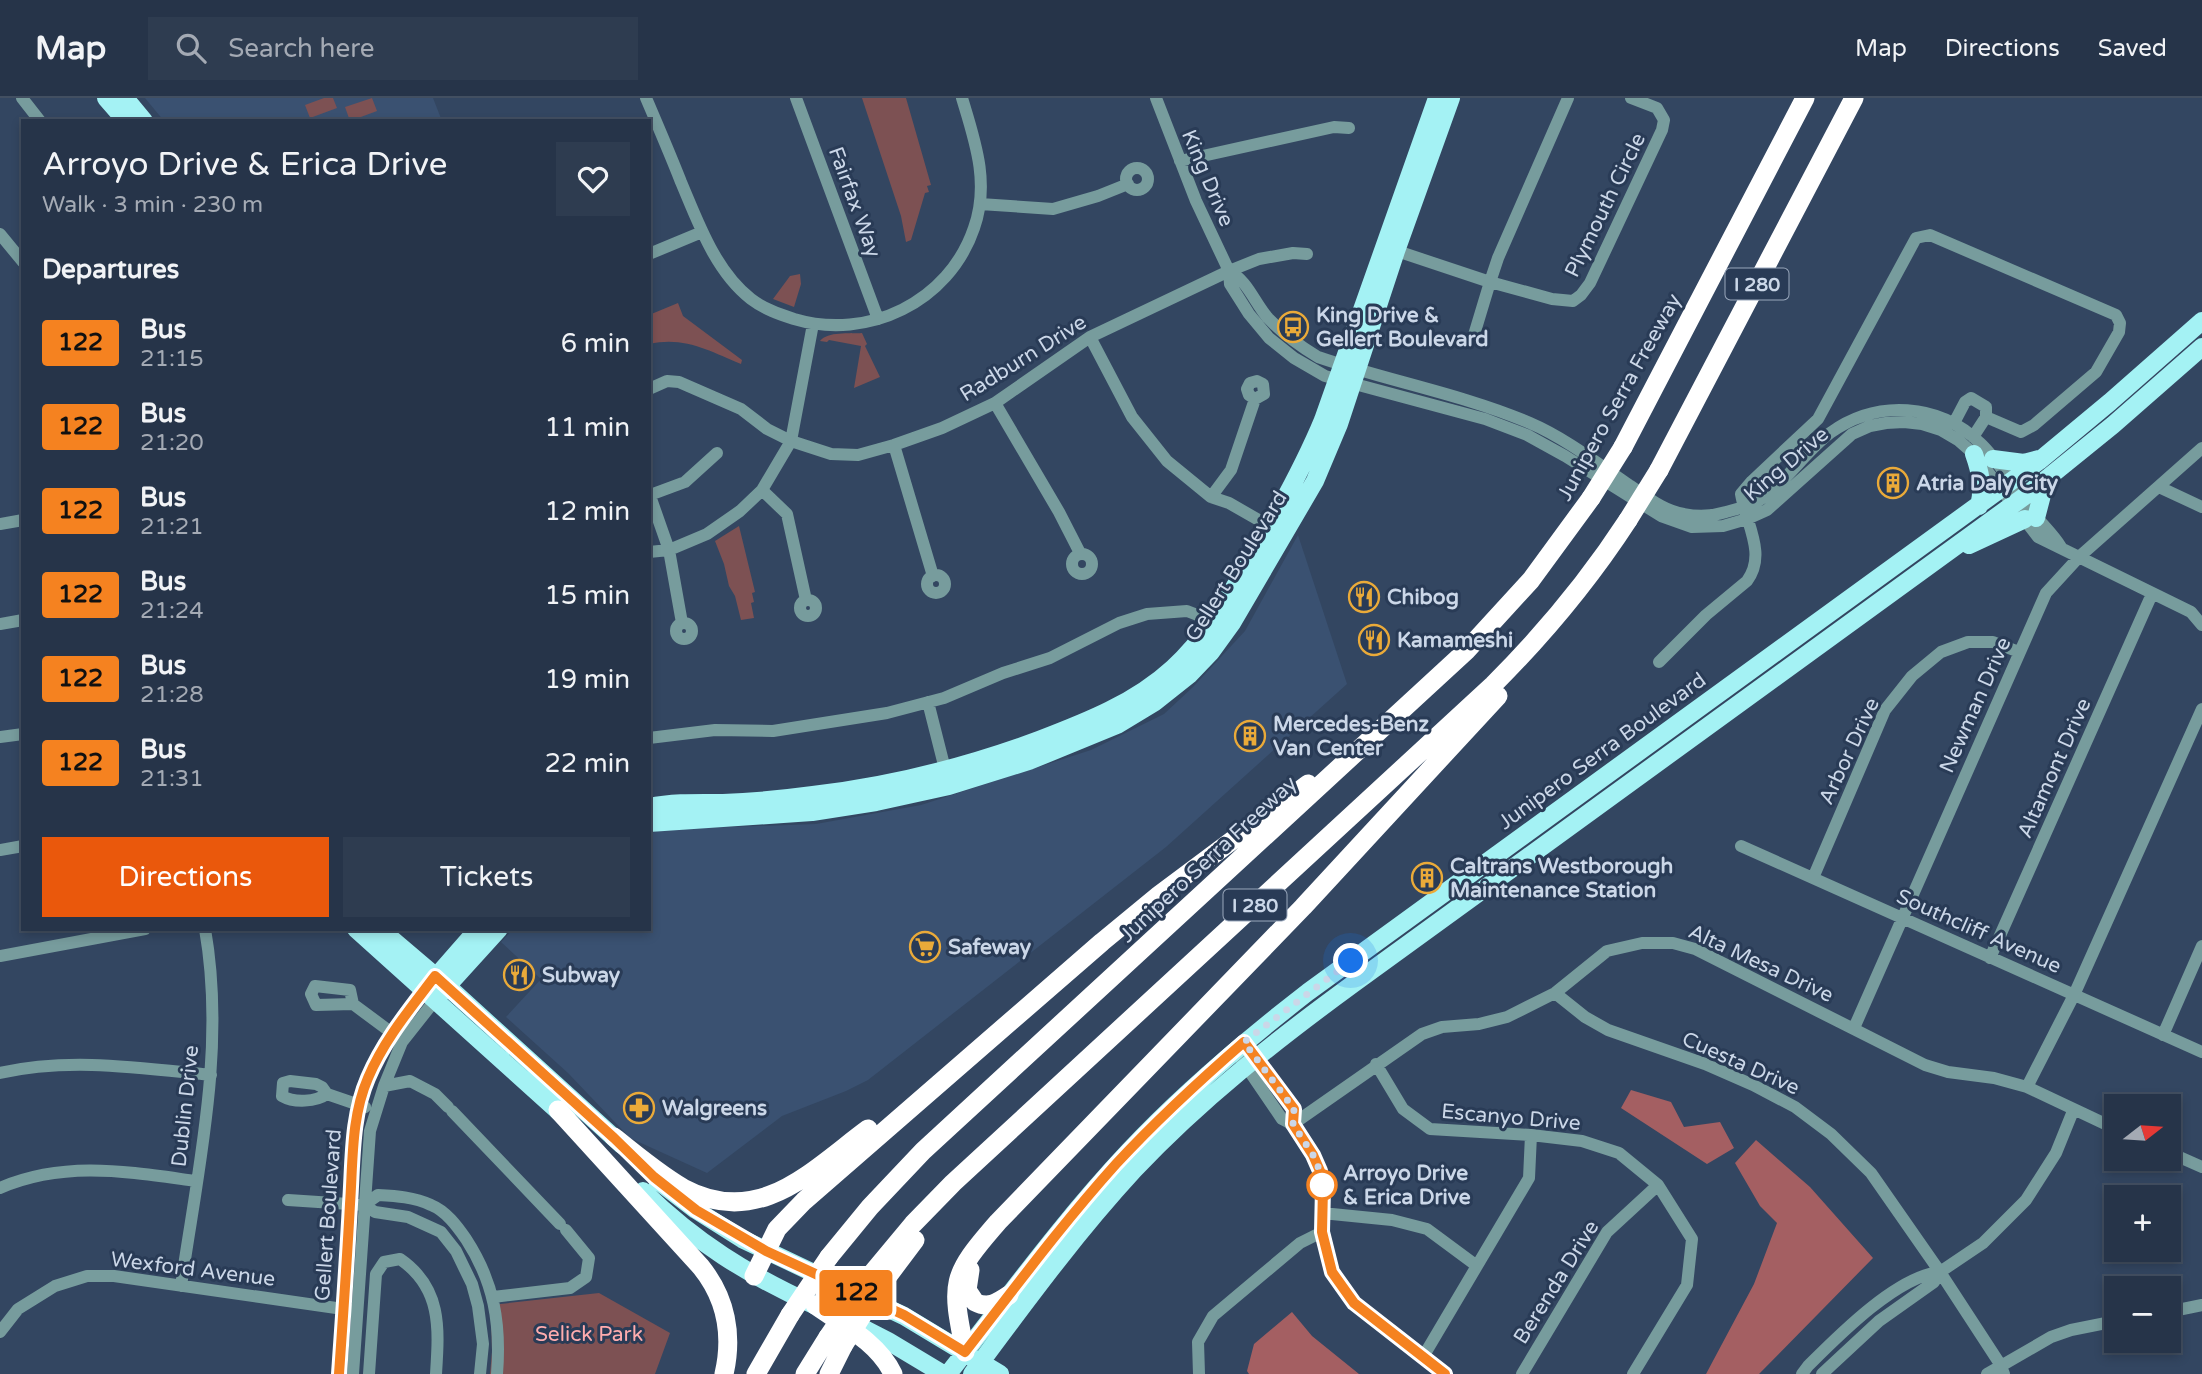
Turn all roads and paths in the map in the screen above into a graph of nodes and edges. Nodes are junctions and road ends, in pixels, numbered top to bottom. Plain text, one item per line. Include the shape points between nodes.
1 (22, 98) edge
2 (106, 98) edge
3 (125, 98) edge
4 (646, 98) edge
5 (796, 98) edge
6 (962, 98) edge
7 (1156, 98) edge
8 (1437, 98) edge
9 (1451, 98) edge
10 (1568, 98) edge
11 (1631, 98) edge
12 (1805, 98) edge
13 (1854, 98) edge
14 (38, 119) edge
15 (123, 119) edge
16 (142, 119) edge
17 (653, 123) edge
18 (1349, 128) dead end
19 (1180, 161) junction
20 (1128, 184) dead end
21 (979, 204) junction
22 (702, 232) junction
23 (0, 234) edge
24 (1390, 249) junction
25 (651, 253) edge
26 (1307, 254) dead end
27 (21, 259) edge
28 (1229, 271) junction
29 (1490, 282) junction
30 (878, 319) junction
31 (2202, 321) edge
32 (813, 324) junction
33 (1474, 335) dead end
34 (1090, 337) junction
35 (2202, 347) edge
36 (1347, 374) junction
37 (651, 388) edge
38 (1255, 399) dead end
39 (995, 403) junction
40 (1986, 417) junction
41 (1954, 423) junction
42 (791, 441) junction
43 (894, 445) junction
44 (1974, 445) junction
45 (2202, 448) edge
46 (718, 453) dead end
47 (2043, 458) junction
48 (1993, 459) junction
49 (2053, 473) junction
50 (2005, 486) junction
51 (2160, 487) junction
52 (762, 489) junction
53 (651, 494) edge
54 (651, 497) edge
55 (1211, 497) junction
56 (2018, 501) junction
57 (1979, 506) junction
58 (2202, 507) edge
59 (1745, 513) junction
60 (2031, 519) junction
61 (21, 520) edge
62 (0, 524) edge
63 (1277, 531) junction
64 (1952, 549) junction
65 (668, 550) junction
66 (651, 552) edge
67 (1080, 553) dead end
68 (2080, 557) junction
69 (933, 576) dead end
70 (1583, 584) junction
71 (2152, 594) junction
72 (806, 600) dead end
73 (21, 621) edge
74 (682, 623) dead end
75 (0, 624) edge
76 (1211, 625) junction
77 (2202, 625) edge
78 (2019, 652) junction
79 (1658, 662) dead end
80 (928, 702) junction
81 (2202, 709) edge
82 (21, 734) edge
83 (0, 737) edge
84 (651, 738) edge
85 (1335, 773) junction
86 (947, 778) junction
87 (651, 807) edge
88 (651, 823) edge
89 (21, 846) edge
90 (1741, 846) dead end
91 (0, 850) edge
92 (1813, 878) junction
93 (1903, 918) junction
94 (134, 931) edge
95 (205, 931) edge
96 (359, 931) edge
97 (382, 931) edge
98 (477, 931) edge
99 (497, 931) edge
100 (2202, 946) edge
101 (0, 956) edge
102 (1990, 958) junction
103 (436, 988) junction
104 (1555, 993) junction
105 (2074, 995) junction
106 (353, 1004) dead end
107 (1854, 1028) junction
108 (392, 1033) junction
109 (2163, 1035) junction
110 (1240, 1046) junction
111 (2202, 1052) edge
112 (1251, 1061) junction
113 (1376, 1064) junction
114 (0, 1073) edge
115 (211, 1075) junction
116 (384, 1086) junction
117 (2027, 1087) junction
118 (327, 1094) dead end
119 (919, 1098) junction
120 (359, 1106) junction
121 (376, 1109) junction
122 (558, 1110) junction
123 (2073, 1111) junction
124 (1293, 1124) junction
125 (2104, 1124) edge
126 (1531, 1135) junction
127 (614, 1138) junction
128 (2181, 1158) edge
129 (2202, 1167) edge
130 (196, 1181) junction
131 (1658, 1185) junction
132 (0, 1188) edge
133 (288, 1200) dead end
134 (350, 1205) junction
135 (364, 1205) junction
136 (1322, 1213) junction
137 (998, 1222) junction
138 (1322, 1232) junction
139 (766, 1251) junction
140 (1477, 1266) junction
141 (1940, 1272) junction
142 (754, 1276) junction
143 (181, 1286) junction
144 (493, 1297) junction
145 (1017, 1298) junction
146 (815, 1305) junction
147 (2202, 1305) edge
148 (2181, 1309) edge
149 (351, 1310) junction
150 (2104, 1323) edge
151 (0, 1332) edge
152 (835, 1341) junction
153 (1423, 1357) junction
154 (972, 1363) edge
155 (2002, 1369) edge
156 (339, 1374) edge
157 (353, 1374) edge
158 (369, 1374) edge
159 (436, 1374) edge
160 (480, 1374) edge
161 (497, 1374) edge
162 (724, 1374) edge
163 (756, 1374) edge
164 (805, 1374) edge
165 (829, 1374) edge
166 (893, 1374) edge
167 (945, 1374) edge
168 (1000, 1374) edge
169 (1012, 1374) edge
170 (1199, 1374) edge
171 (1445, 1374) edge
172 (1522, 1374) edge
173 (1633, 1374) edge
174 (1801, 1374) edge
175 (1822, 1374) edge
176 (1987, 1374) edge

1 - 14 street
2 - 15 main road
3 - 16 main road
4 - 17 street
5 - 30 street, Fairfax Way
6 - 21 street via 980,159
7 - 19 street, King Drive
8 - 24 main road, Gellert Boulevard
9 - 24 main road, Gellert Boulevard
10 - 29 street
11 - 29 street, Plymouth Circle via 1657,108 1664,120 1662,130 1581,295 1573,301 1552,299
12 - 85 highway, Junipero Serra Freeway / I 280, bridge via 1623,447 1591,498 1543,565 1493,623
13 - 70 highway, I 280, bridge via 1659,470
17 - 22 street
18 - 19 street via 1334,127
19 - 28 street, King Drive
20 - 21 street via 1053,209
21 - 30 street via 975,227 954,268 910,306
22 - 25 street
22 - 32 street via 720,265 750,299 774,313
23 - 27 street
24 - 29 street, Plymouth Circle
24 - 36 main road, Gellert Boulevard
26 - 28 street, Radburn Drive via 1259,259
28 - 34 street, Radburn Drive
28 - 36 street, King Drive via 1241,278 1254,300 1295,343
29 - 33 street
30 - 32 street via 855,325
31 - 47 main road, Junipero Serra Boulevard
32 - 42 street
34 - 39 street, Radburn Drive
34 - 55 street via 1132,417 1167,461
35 - 49 main road, Junipero Serra Boulevard
36 - 59 street, King Drive via 1489,407 1532,424 1665,509 1696,516
36 - 63 main road, Gellert Boulevard
37 - 42 street, Radburn Drive via 679,382 741,409
38 - 55 street via 1231,470
39 - 43 street, Radburn Drive
39 - 67 street
40 - 41 street via 1986,407 1971,398
40 - 44 street
40 - 59 street via 2021,432 2035,425 2096,372 2120,323 2116,315 1930,235 1916,238 1818,419 1741,494
41 - 44 street, King Drive
41 - 59 street, King Drive via 1905,409 1884,410 1846,422
42 - 43 street, Radburn Drive via 845,456
42 - 52 street
43 - 69 street
44 - 48 street, King Drive via 1983,445
44 - 50 street, King Drive
44 - 57 main road via 1982,493
44 - 59 street, King Drive via 1922,425 1870,426 1852,434 1767,510
45 - 51 street, Newman Drive
46 - 53 street via 685,482
47 - 48 main road via 2024,463
47 - 50 main road, Junipero Serra Boulevard
48 - 50 street, King Drive
49 - 56 main road, Junipero Serra Boulevard
49 - 60 main road
50 - 56 street, King Drive
50 - 57 main road, Junipero Serra Boulevard
51 - 58 street
51 - 68 street, Newman Drive
52 - 65 street via 722,525
52 - 72 street via 787,514
54 - 65 street
55 - 63 street
56 - 60 street, King Drive
56 - 64 main road, Junipero Serra Boulevard
57 - 110 main road, Junipero Serra Boulevard
59 - 79 street via 1757,555 1752,574
60 - 64 main road
60 - 68 street, King Drive via 2038,537
61 - 62 street
63 - 76 main road, Gellert Boulevard
63 - 86 main road, Gellert Boulevard via 1236,618 1197,667 1164,696 1084,740 1007,769
64 - 112 main road, Junipero Serra Boulevard
65 - 66 street
65 - 74 street
68 - 71 street, King Drive
68 - 78 street, Newman Drive via 2046,593
70 - 137 highway via 1491,704 1408,795
70 - 152 highway, I 280, bridge via 1479,699 912,1224
71 - 77 street, King Drive via 2191,612
71 - 102 street, Altamont Drive
73 - 75 street
76 - 80 street via 1187,611 1147,614 1050,658
76 - 86 main road, Gellert Boulevard via 1170,670 1119,706
78 - 92 street, Arbor Drive via 1993,642 1968,642 1941,652 1913,676 1885,710
78 - 93 street, Newman Drive
80 - 84 street via 774,731 715,730
80 - 86 street
81 - 105 street
82 - 83 street
85 - 119 highway via 1306,785 1155,899
85 - 163 highway, Junipero Serra Freeway / I 280, bridge via 916,1158 829,1257
86 - 87 main road, Gellert Boulevard via 810,796
86 - 88 main road, Gellert Boulevard via 876,802 812,812
89 - 91 street
90 - 92 street, Southcliff Avenue
92 - 93 street, Southcliff Avenue
93 - 102 street, Southcliff Avenue
93 - 107 street, Newman Drive
94 - 101 street
95 - 115 street, Dublin Drive via 212,968
96 - 103 main road
97 - 103 main road
98 - 103 main road, Gellert Boulevard
99 - 103 main road, Gellert Boulevard
100 - 109 street
102 - 105 street, Southcliff Avenue
103 - 108 street, Gellert Boulevard
103 - 116 street, Gellert Boulevard via 402,1042
103 - 122 main road
103 - 127 main road
104 - 107 street, Alta Mesa Drive via 1607,951 1642,943 1673,943 1695,949
104 - 113 street, Alta Mesa Drive via 1507,1017 1422,1034
104 - 141 street, Cuesta Drive via 1608,1030 1705,1064 1795,1107 1871,1173
105 - 109 street, Southcliff Avenue
105 - 117 street
106 - 108 street
107 - 117 street, Alta Mesa Drive via 1925,1065
108 - 120 street, Gellert Boulevard
109 - 111 street, Southcliff Avenue
110 - 112 street
110 - 145 main road, Junipero Serra Boulevard via 1116,1165 1066,1223
112 - 124 street via 1294,1109
112 - 145 main road, Junipero Serra Boulevard via 1128,1177
113 - 124 street, Alta Mesa Drive
113 - 126 street, Escanyo Drive via 1403,1109 1430,1129
114 - 115 street via 107,1064
115 - 130 street, Dublin Drive
116 - 121 street, Gellert Boulevard
116 - 144 street via 410,1081 435,1094 589,1258 586,1277 570,1288
117 - 123 street, Alta Mesa Drive
118 - 120 street
119 - 127 highway via 906,1101 784,1190 747,1202 719,1201 690,1191
119 - 139 highway via 792,1212
120 - 121 street
120 - 134 street, Gellert Boulevard
121 - 135 street, Gellert Boulevard
122 - 142 main road via 678,1224
122 - 162 highway via 707,1274 721,1300 728,1328
123 - 125 street, Alta Mesa Drive
123 - 141 street via 2056,1153 2026,1200 1983,1243
124 - 136 street via 1320,1171
126 - 131 street, Escanyo Drive via 1582,1141 1619,1153
126 - 140 street via 1529,1178
127 - 139 main road via 696,1210
128 - 129 street
130 - 132 street via 112,1170 47,1173
130 - 143 street, Dublin Drive
131 - 172 street, Berenda Drive via 1607,1231
131 - 173 street, Escanyo Drive via 1692,1239 1687,1285
133 - 134 street
134 - 135 street
134 - 149 street, Gellert Boulevard
135 - 144 street via 378,1195 404,1196 434,1205 453,1220 479,1259
135 - 149 street, Gellert Boulevard
135 - 160 street via 441,1232 456,1251 478,1306 483,1344
136 - 138 street
136 - 140 street via 1392,1220 1427,1229
137 - 145 highway via 974,1261 967,1290 975,1302 987,1306
137 - 154 highway via 967,1258 958,1279 955,1299
138 - 153 street via 1332,1272 1354,1303
138 - 170 street via 1300,1243 1213,1315 1198,1342
139 - 142 highway
139 - 154 main road via 904,1315
140 - 153 street
141 - 155 street, Cuesta Drive
141 - 174 street via 1926,1273 1869,1309
141 - 175 street via 1934,1282 1879,1321
142 - 146 main road
143 - 149 street, Wexford Avenue
143 - 151 street, Wexford Avenue via 88,1276 55,1286 18,1309
144 - 161 street
145 - 154 main road, Junipero Serra Boulevard
145 - 169 main road via 1003,1347 1003,1363
146 - 166 highway via 875,1350
146 - 167 main road
147 - 148 street
149 - 156 street, Gellert Boulevard
149 - 157 street, Gellert Boulevard
150 - 155 street via 2051,1337
152 - 164 highway, I 280
152 - 165 highway
153 - 171 street
154 - 167 main road, Junipero Serra Boulevard
154 - 168 main road
155 - 176 street
158 - 159 street via 376,1274 384,1262 400,1259 416,1270 432,1298 439,1328

